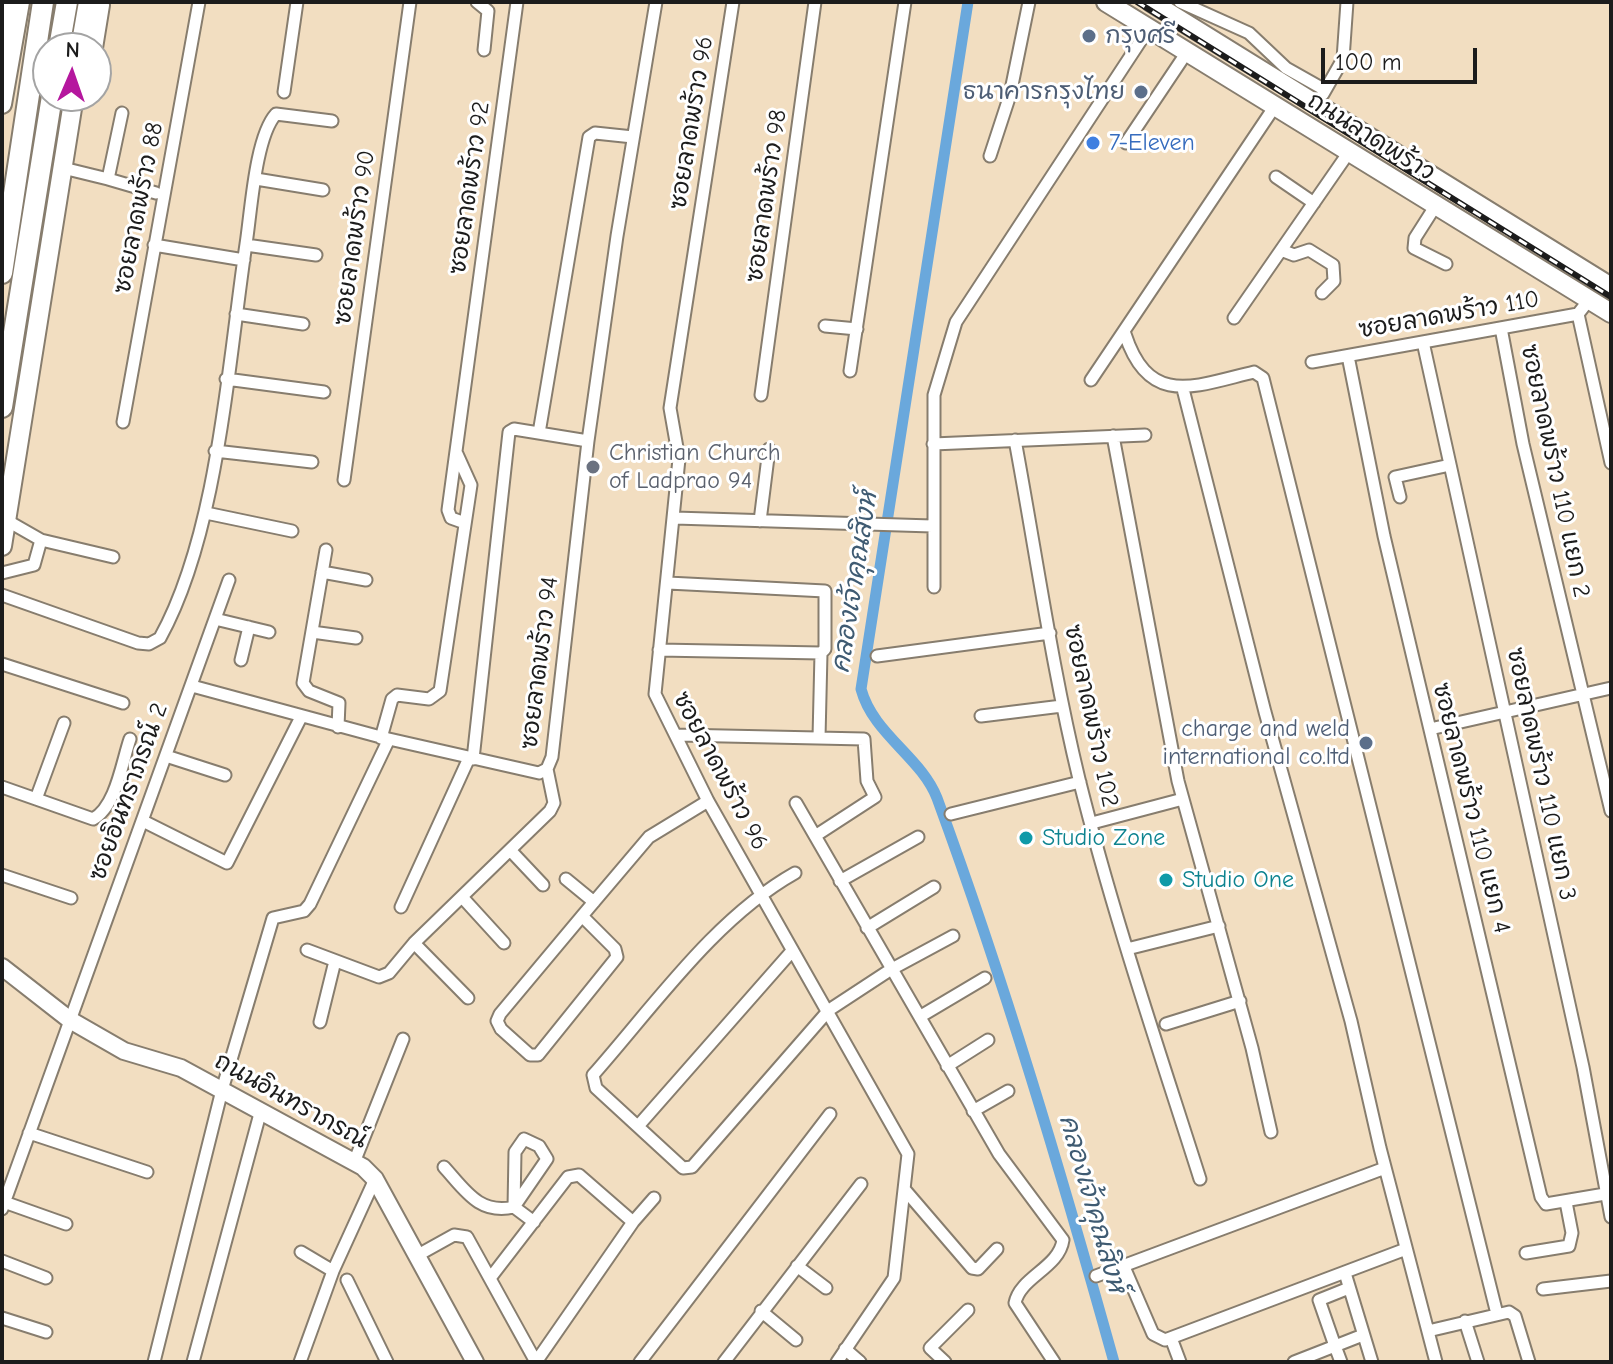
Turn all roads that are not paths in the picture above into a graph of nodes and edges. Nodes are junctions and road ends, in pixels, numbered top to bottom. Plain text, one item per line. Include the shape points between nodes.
1 (3, 2) edge
2 (20, 2) edge
3 (43, 2) edge
4 (67, 2) edge
5 (88, 2) edge
6 (101, 2) edge
7 (199, 2) edge
8 (297, 2) edge
9 (410, 2) edge
10 (477, 2) edge
11 (517, 2) edge
12 (656, 2) edge
13 (733, 2) edge
14 (815, 2) edge
15 (905, 2) edge
16 (1029, 2) edge
17 (1106, 2) edge
18 (1180, 2) edge
19 (1347, 2) edge
20 (1158, 4) edge
21 (1149, 28) junction
22 (62, 32) edge
23 (83, 32) edge
24 (96, 32) edge
25 (484, 50) dead end
26 (1187, 52) junction
27 (284, 92) dead end
28 (3, 95) edge
29 (1320, 97) junction
30 (1275, 106) junction
31 (49, 112) edge
32 (72, 112) edge
33 (74, 112) edge
34 (122, 113) dead end
35 (71, 121) junction
36 (332, 121) dead end
37 (633, 137) junction
38 (1126, 143) dead end
39 (1349, 152) junction
40 (990, 156) dead end
41 (63, 168) junction
42 (1276, 177) dead end
43 (108, 179) junction
44 (256, 179) junction
45 (323, 190) dead end
46 (156, 193) dead end
47 (1314, 203) junction
48 (1436, 205) junction
49 (154, 245) junction
50 (246, 245) junction
51 (1281, 250) junction
52 (316, 255) dead end
53 (244, 260) junction
54 (1446, 264) dead end
55 (2, 273) edge
56 (1611, 287) edge
57 (1322, 293) dead end
58 (1584, 307) junction
59 (1611, 313) edge
60 (236, 314) junction
61 (1234, 318) dead end
62 (303, 324) dead end
63 (825, 326) dead end
64 (1501, 328) junction
65 (857, 329) junction
66 (1125, 334) junction
67 (1423, 342) junction
68 (1348, 356) junction
69 (1312, 362) dead end
70 (850, 371) dead end
71 (226, 379) junction
72 (1091, 380) dead end
73 (1183, 389) junction
74 (324, 392) dead end
75 (761, 395) dead end
76 (2, 407) edge
77 (123, 422) dead end
78 (539, 433) junction
79 (1145, 435) dead end
80 (1113, 436) junction
81 (1015, 440) junction
82 (588, 441) junction
83 (933, 444) junction
84 (769, 449) dead end
85 (215, 451) junction
86 (457, 453) junction
87 (312, 462) dead end
88 (1611, 463) edge
89 (1450, 465) junction
90 (344, 480) dead end
91 (1400, 497) dead end
92 (206, 513) junction
93 (675, 518) junction
94 (6, 520) junction
95 (760, 521) junction
96 (465, 523) junction
97 (932, 526) junction
98 (292, 531) dead end
99 (41, 540) junction
100 (2, 546) edge
101 (326, 550) dead end
102 (113, 557) dead end
103 (322, 572) junction
104 (2, 573) edge
105 (229, 580) dead end
106 (366, 580) dead end
107 (668, 583) junction
108 (934, 587) dead end
109 (2, 595) edge
110 (215, 619) junction
111 (249, 627) junction
112 (269, 632) dead end
113 (312, 632) junction
114 (1050, 633) junction
115 (356, 638) dead end
116 (659, 650) junction
117 (821, 653) junction
118 (877, 656) dead end
119 (241, 660) dead end
120 (2, 664) edge
121 (192, 686) junction
122 (1611, 688) edge
123 (1583, 694) junction
124 (123, 703) dead end
125 (1062, 706) junction
126 (1505, 712) junction
127 (981, 716) dead end
128 (301, 717) junction
129 (64, 723) dead end
130 (338, 727) junction
131 (1430, 729) junction
132 (678, 735) junction
133 (819, 738) junction
134 (130, 739) dead end
135 (385, 739) junction
136 (166, 756) junction
137 (471, 758) junction
138 (547, 769) junction
139 (225, 775) dead end
140 (1080, 782) junction
141 (2, 787) edge
142 (36, 799) junction
143 (1183, 799) junction
144 (708, 801) junction
145 (796, 803) dead end
146 (1611, 811) edge
147 (951, 814) dead end
148 (143, 821) junction
149 (1092, 823) junction
150 (815, 836) junction
151 (918, 837) dead end
152 (510, 850) junction
153 (795, 873) dead end
154 (2, 875) edge
155 (566, 879) dead end
156 (840, 881) junction
157 (543, 885) dead end
158 (934, 887) dead end
159 (759, 893) junction
160 (462, 897) junction
161 (71, 898) dead end
162 (594, 902) junction
163 (401, 907) dead end
164 (582, 916) junction
165 (1219, 926) junction
166 (867, 928) junction
167 (953, 936) dead end
168 (414, 943) junction
169 (504, 943) dead end
170 (1127, 949) junction
171 (307, 950) dead end
172 (792, 951) junction
173 (335, 961) junction
174 (2, 967) edge
175 (890, 970) junction
176 (985, 978) dead end
177 (468, 998) dead end
178 (1240, 1001) junction
179 (829, 1010) junction
180 (921, 1016) junction
181 (70, 1020) junction
182 (320, 1022) dead end
183 (1166, 1024) dead end
184 (403, 1039) dead end
185 (988, 1040) dead end
186 (947, 1066) junction
187 (222, 1090) junction
188 (1008, 1091) dead end
189 (261, 1110) junction
190 (973, 1111) junction
191 (830, 1114) dead end
192 (639, 1125) junction
193 (1271, 1132) dead end
194 (29, 1133) junction
195 (355, 1160) junction
196 (444, 1167) dead end
197 (1385, 1168) junction
198 (147, 1172) dead end
199 (375, 1179) junction
200 (1200, 1179) dead end
201 (861, 1184) dead end
202 (905, 1190) junction
203 (1609, 1193) edge
204 (654, 1198) dead end
205 (1566, 1202) junction
206 (3, 1206) edge
207 (514, 1207) junction
208 (1611, 1217) edge
209 (534, 1222) junction
210 (633, 1222) junction
211 (66, 1224) dead end
212 (997, 1249) dead end
213 (1406, 1249) junction
214 (301, 1252) dead end
215 (1526, 1253) dead end
216 (418, 1255) junction
217 (2, 1261) edge
218 (797, 1266) junction
219 (1124, 1267) junction
220 (333, 1271) junction
221 (1345, 1273) junction
222 (1096, 1276) dead end
223 (491, 1277) junction
224 (46, 1278) dead end
225 (347, 1280) dead end
226 (1611, 1281) edge
227 (826, 1288) dead end
228 (1349, 1288) junction
229 (1543, 1289) dead end
230 (968, 1310) dead end
231 (761, 1311) junction
232 (1497, 1314) junction
233 (2, 1318) edge
234 (1465, 1321) junction
235 (1428, 1331) junction
236 (46, 1332) dead end
237 (1363, 1335) junction
238 (1171, 1338) junction
239 (796, 1340) dead end
240 (1335, 1346) junction
241 (845, 1349) junction
242 (729, 1360) edge
243 (154, 1362) edge
244 (193, 1362) edge
245 (300, 1362) edge
246 (387, 1362) edge
247 (475, 1362) edge
248 (536, 1362) edge
249 (640, 1362) edge
250 (837, 1362) edge
251 (860, 1362) edge
252 (945, 1362) edge
253 (1054, 1362) edge
254 (1180, 1362) edge
255 (1294, 1362) edge
256 (1341, 1362) edge
257 (1372, 1362) edge
258 (1436, 1362) edge
259 (1478, 1362) edge
260 (1529, 1362) edge

1 - 28 main road
2 - 28 main road
3 - 55 highway
4 - 22 highway
5 - 23 main road
6 - 24 main road
7 - 49 street, ซอยลาดพร้าว 88
8 - 27 street
9 - 90 street, ซอยลาดพร้าว 90
10 - 25 street via 488,11
11 - 86 street, ซอยลาดพร้าว 92
12 - 37 street, ซอยลาดพร้าว 94
13 - 93 street, ซอยลาดพร้าว 96 via 670,408 679,459
14 - 75 street, ซอยลาดพร้าว 98
15 - 65 street
16 - 40 street via 1010,95
17 - 21 main road, ถนนลาดพร้าว
18 - 29 street via 1249,33
19 - 29 street via 1343,59
20 - 29 main road, ถนนลาดพร้าว
21 - 26 main road, ถนนลาดพร้าว
21 - 83 street via 956,322 934,395
26 - 30 main road, ถนนลาดพร้าว
26 - 38 street
29 - 56 main road, ถนนลาดพร้าว
30 - 39 main road, ถนนลาดพร้าว
30 - 66 street
31 - 76 highway
32 - 35 main road
33 - 35 main road
34 - 43 street
35 - 41 main road
36 - 44 street via 276,114 269,122
37 - 78 street via 589,137
37 - 82 street, ซอยลาดพร้าว 94
39 - 47 street
39 - 48 main road, ถนนลาดพร้าว
41 - 43 street
41 - 94 main road
42 - 47 street
43 - 46 street
44 - 45 street
44 - 50 street
47 - 51 street
48 - 54 street via 1414,248
48 - 58 main road, ถนนลาดพร้าว
49 - 53 street
49 - 77 street, ซอยลาดพร้าว 88
50 - 52 street
50 - 53 street
51 - 57 street via 1294,255 1309,250 1333,265 1334,281
51 - 61 street
53 - 60 street
58 - 59 main road, ถนนลาดพร้าว
58 - 64 street, ซอยลาดพร้าว 110
58 - 88 street
60 - 62 street
60 - 71 street
63 - 65 street
64 - 67 street, ซอยลาดพร้าว 110
64 - 123 street, ซอยลาดพร้าว 110 แยก 2
65 - 70 street
66 - 72 street
66 - 73 street via 1137,366 1162,384
67 - 68 street, ซอยลาดพร้าว 110
67 - 89 street, ซอยลาดพร้าว 110 แยก 3
68 - 69 street, ซอยลาดพร้าว 110
68 - 131 street, ซอยลาดพร้าว 110 แยก 4
71 - 74 street
71 - 85 street
73 - 197 street
73 - 232 street via 1254,372 1263,378
78 - 82 street
78 - 137 street via 509,432
79 - 80 street
80 - 81 street
80 - 143 street
81 - 83 street
81 - 114 street, ซอยลาดพร้าว 102
82 - 138 street, ซอยลาดพร้าว 94 via 560,709
83 - 97 street
84 - 95 street
85 - 87 street
85 - 92 street
86 - 96 street via 471,485
86 - 96 street, ซอยลาดพร้าว 92 via 448,514
89 - 91 street via 1395,477
89 - 126 street, ซอยลาดพร้าว 110 แยก 3
92 - 98 street
92 - 109 street via 167,625 149,644
93 - 95 street
93 - 107 street, ซอยลาดพร้าว 96
94 - 99 street
94 - 100 main road
95 - 97 street
96 - 135 street via 440,691 429,699 392,699
97 - 108 street
99 - 102 street
99 - 104 street via 34,565
101 - 103 street
103 - 106 street
103 - 113 street
105 - 110 street, ซอยอินทราภรณ์ 2
107 - 116 street, ซอยลาดพร้าว 96
107 - 117 street via 825,591
110 - 111 street
110 - 121 street, ซอยอินทราภรณ์ 2
111 - 112 street
111 - 119 street
113 - 115 street
113 - 130 street via 303,683 309,691 339,703
114 - 118 street
114 - 125 street, ซอยลาดพร้าว 102
116 - 117 street
116 - 132 street, ซอยลาดพร้าว 96 via 655,694
117 - 133 street
120 - 124 street
121 - 128 street, ซอยลาดพร้าว 94
121 - 136 street, ซอยอินทราภรณ์ 2
122 - 123 street
123 - 126 street
123 - 146 street, ซอยลาดพร้าว 110 แยก 2
125 - 127 street
125 - 140 street, ซอยลาดพร้าว 102
126 - 131 street
126 - 203 street, ซอยลาดพร้าว 110 แยก 3
128 - 130 street, ซอยลาดพร้าว 94
128 - 148 street via 227,863
129 - 142 street
130 - 135 street, ซอยลาดพร้าว 94
131 - 205 street, ซอยลาดพร้าว 110 แยก 4 via 1541,1197 1546,1204
132 - 133 street
132 - 144 street, ซอยลาดพร้าว 96
133 - 150 street via 864,739 867,781 875,797
134 - 142 street via 101,815 85,819
135 - 137 street, ซอยลาดพร้าว 94
135 - 187 street via 310,904 304,911 273,918
136 - 139 street
136 - 148 street, ซอยอินทราภรณ์ 2
137 - 138 street, ซอยลาดพร้าว 94 via 539,773
137 - 163 street
138 - 152 street via 553,807
140 - 147 street
140 - 149 street, ซอยลาดพร้าว 102
141 - 142 street
143 - 149 street
143 - 165 street
144 - 159 street, ซอยลาดพร้าว 96
144 - 162 street via 649,837
145 - 150 street
148 - 181 street, ซอยอินทราภรณ์ 2
149 - 170 street, ซอยลาดพร้าว 102
150 - 156 street
151 - 156 street
152 - 157 street
152 - 160 street
153 - 159 street
154 - 161 street
155 - 162 street
156 - 166 street
158 - 166 street
159 - 172 street, ซอยลาดพร้าว 96
159 - 192 street via 593,1075 596,1088
160 - 168 street
160 - 169 street
162 - 164 street
164 - 164 street via 497,1021 530,1055 538,1055 617,957
165 - 170 street
165 - 178 street
166 - 175 street
167 - 175 street
168 - 173 street via 384,977
168 - 177 street
170 - 200 street, ซอยลาดพร้าว 102
171 - 173 street
172 - 179 street, ซอยลาดพร้าว 96
172 - 192 street
173 - 182 street
174 - 181 street, ถนนอินทราภรณ์
175 - 179 street
175 - 180 street
176 - 180 street
178 - 183 street
178 - 193 street
179 - 192 street via 692,1167 683,1168
179 - 202 street, ซอยลาดพร้าว 96 via 902,1139 908,1154
180 - 186 street
181 - 187 street, ถนนอินทราภรณ์ via 124,1051 181,1068
181 - 194 street, ซอยอินทราภรณ์ 2
184 - 195 street
185 - 186 street
186 - 190 street
187 - 189 street, ถนนอินทราภรณ์
187 - 243 street
188 - 190 street
189 - 195 street, ถนนอินทราภรณ์
189 - 244 street
190 - 253 street via 1063,1240 1053,1261 1017,1294 1015,1303
191 - 249 street
194 - 198 street
194 - 206 street, ซอยอินทราภรณ์ 2
195 - 199 street, ถนนอินทราภรณ์
196 - 207 street via 475,1202 498,1211
197 - 213 street
197 - 219 street
199 - 216 street, ถนนอินทราภรณ์
199 - 220 street
201 - 218 street
202 - 212 street via 972,1268 978,1269
202 - 241 street, ซอยลาดพร้าว 96 via 894,1278
203 - 205 street
203 - 208 street, ซอยลาดพร้าว 110 แยก 3
204 - 210 street
205 - 215 street via 1569,1246
206 - 211 street
207 - 207 street via 515,1152 524,1139 539,1146 547,1159
207 - 209 street
209 - 210 street via 568,1177 579,1175
209 - 223 street
210 - 248 street
213 - 221 street
213 - 235 street
214 - 220 street
216 - 223 street via 461,1234
216 - 247 street, ถนนอินทราภรณ์
217 - 224 street
218 - 227 street
218 - 231 street
219 - 222 street
219 - 238 street via 1153,1334
220 - 245 street
221 - 228 street
221 - 238 street
223 - 248 street
225 - 246 street
226 - 229 street
228 - 237 street
228 - 240 street via 1319,1299
230 - 252 street via 930,1348
231 - 239 street
231 - 242 street
232 - 234 street
232 - 260 street via 1515,1316
233 - 236 street
234 - 235 street
234 - 259 street
235 - 258 street
237 - 240 street
237 - 257 street
238 - 254 street
240 - 255 street
240 - 256 street
241 - 250 street, ซอยลาดพร้าว 96
241 - 251 street

